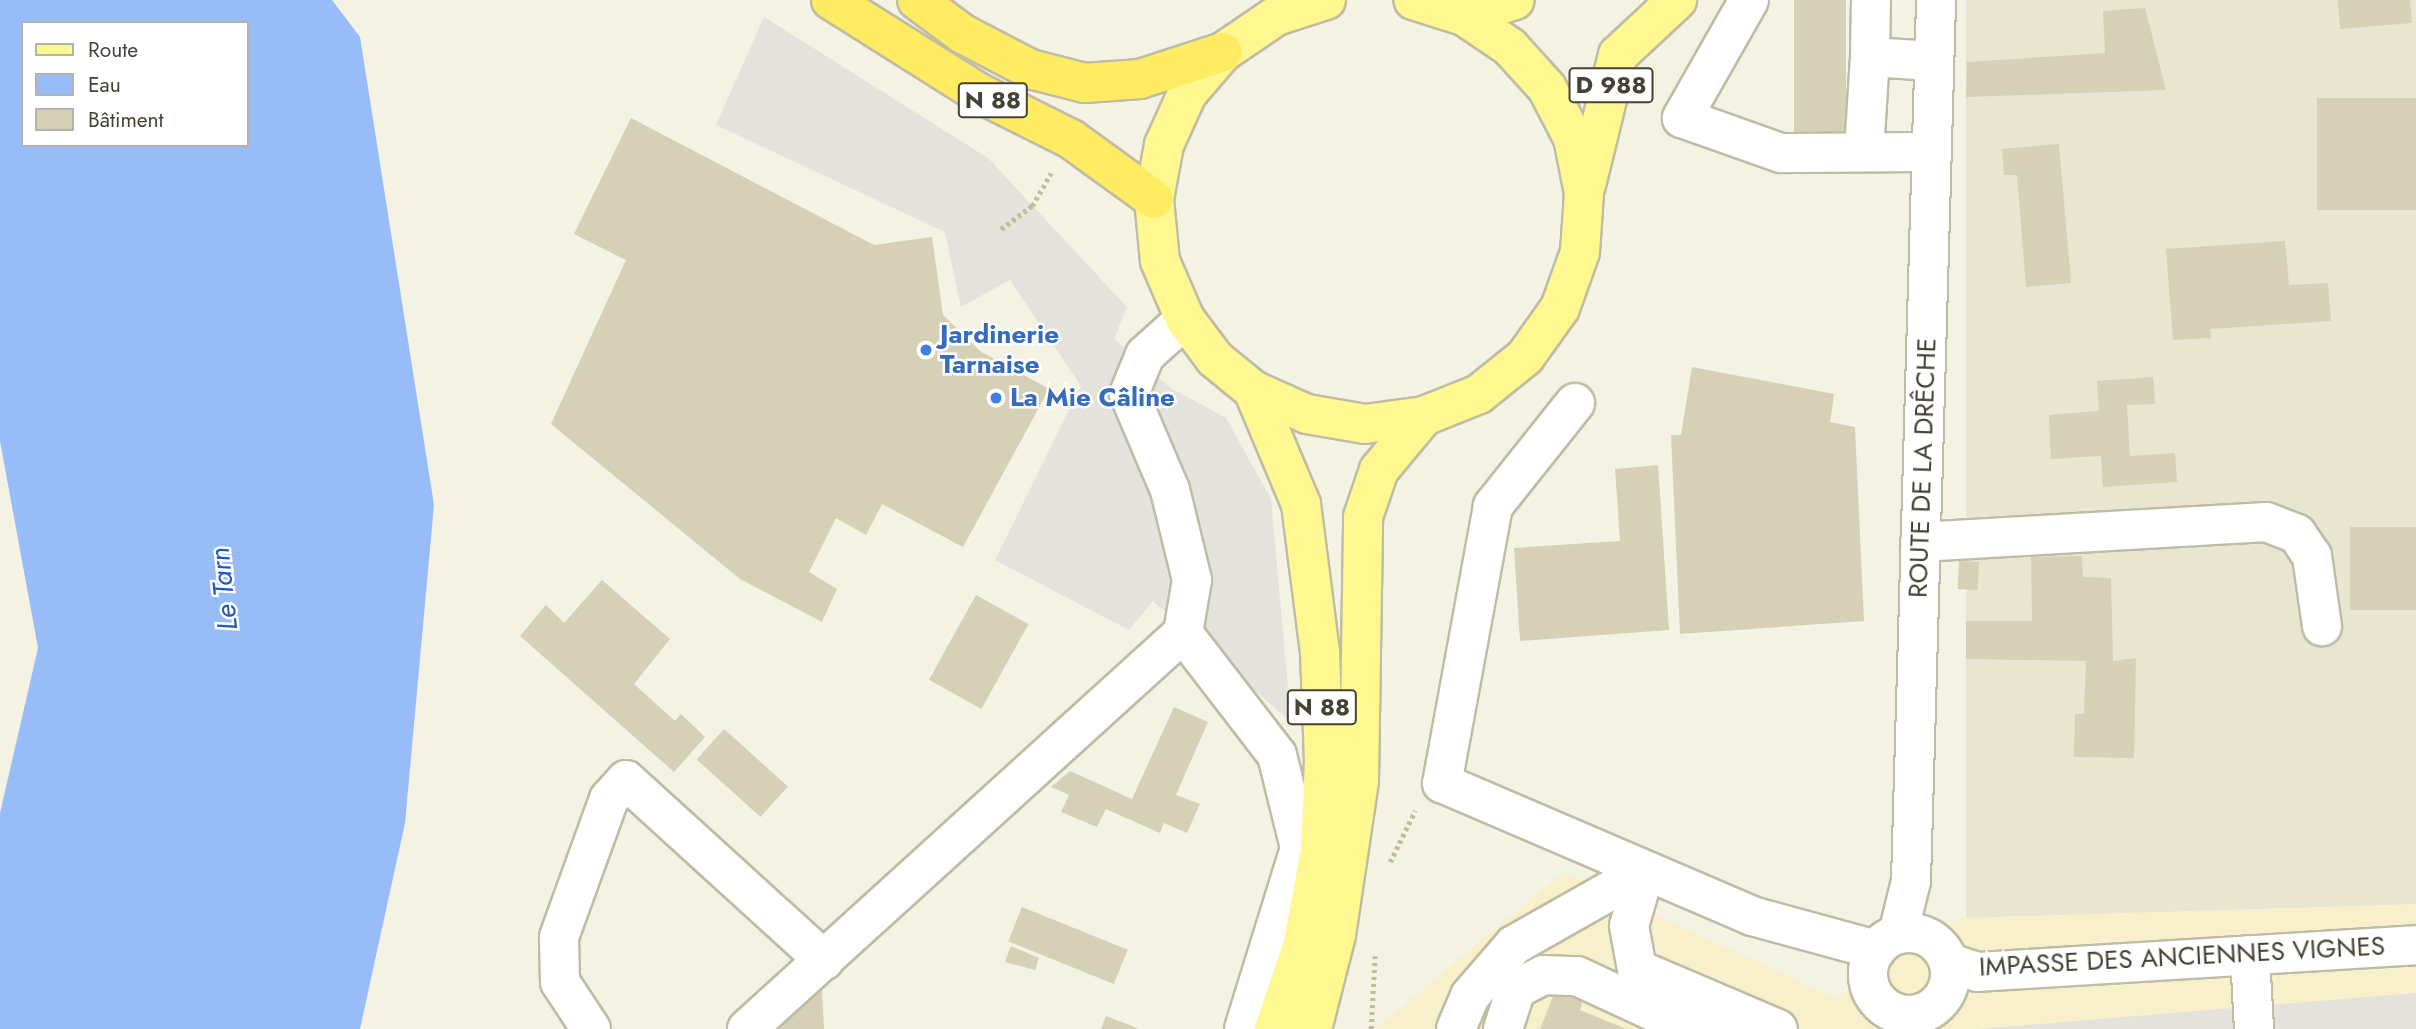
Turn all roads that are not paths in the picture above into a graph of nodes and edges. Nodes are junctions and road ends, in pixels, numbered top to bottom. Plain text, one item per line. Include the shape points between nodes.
1 (831, 0) edge
2 (917, 0) edge
3 (1326, 0) edge
4 (1413, 0) edge
5 (1515, 0) edge
6 (1676, 0) edge
7 (1749, 0) edge
8 (1871, 0) edge
9 (1936, 0) edge
10 (1464, 16) junction
11 (1223, 51) junction
12 (1870, 57) junction
13 (1934, 61) junction
14 (1864, 152) junction
15 (1931, 152) junction
16 (1584, 193) junction
17 (1154, 199) junction
18 (1185, 319) junction
19 (1254, 390) junction
20 (1575, 403) dead end
21 (1424, 416) junction
22 (1920, 542) junction
23 (2322, 626) dead end
24 (1183, 633) junction
25 (1645, 871) junction
26 (2416, 945) edge
27 (1881, 953) junction
28 (2250, 955) junction
29 (824, 960) junction
30 (1950, 963) junction
31 (1910, 1022) edge
32 (1776, 1028) edge
33 (591, 1029) edge
34 (747, 1029) edge
35 (1244, 1029) edge
36 (1274, 1029) edge
37 (1311, 1029) edge
38 (1456, 1029) edge
39 (1503, 1029) edge
40 (1724, 1029) edge
41 (2254, 1029) edge

1 - 17 highway, N 88 via 977,92 1071,139
2 - 11 highway, N 88 via 963,34 1030,69 1085,83 1140,79
3 - 11 main road via 1276,16
4 - 10 main road
5 - 10 main road
6 - 16 main road, D 988 via 1618,55
7 - 14 street via 1682,118 1781,153
8 - 12 street
9 - 13 street, ROUTE DE LA DRÊCHE
10 - 16 main road via 1510,47 1547,88 1573,138
11 - 17 main road via 1187,94 1164,145
12 - 13 street
12 - 14 street
13 - 15 street, ROUTE DE LA DRÊCHE
14 - 15 street
15 - 22 street, ROUTE DE LA DRÊCHE
16 - 21 main road via 1580,252 1546,328 1525,357 1479,394
17 - 18 main road via 1160,261
18 - 19 main road via 1215,359
18 - 24 street via 1145,355 1129,394 1170,490 1192,580
19 - 21 main road via 1307,414 1353,422
19 - 36 main road, N 88 via 1301,504 1320,652 1324,760 1320,850 1303,944
20 - 25 street via 1493,506 1442,783
21 - 37 main road, N 88 via 1379,470 1363,517 1359,781 1336,935
22 - 23 street via 2266,522 2297,534 2312,556
22 - 27 street, ROUTE DE LA DRÊCHE via 1911,881
24 - 29 street
24 - 35 street via 1277,755 1300,848
25 - 27 street via 1752,916
25 - 32 street via 1629,926 1637,969
25 - 38 street via 1514,944 1470,996
26 - 28 street, IMPASSE DES ANCIENNES VIGNES
27 - 30 street via 1930,938
27 - 31 street via 1877,1001
28 - 30 street, IMPASSE DES ANCIENNES VIGNES via 1978,972
28 - 41 street
29 - 33 street via 626,780 609,799 559,937 560,982
29 - 34 street
30 - 31 street via 1946,995
39 - 40 street via 1516,989 1543,975 1577,976 1674,1021

